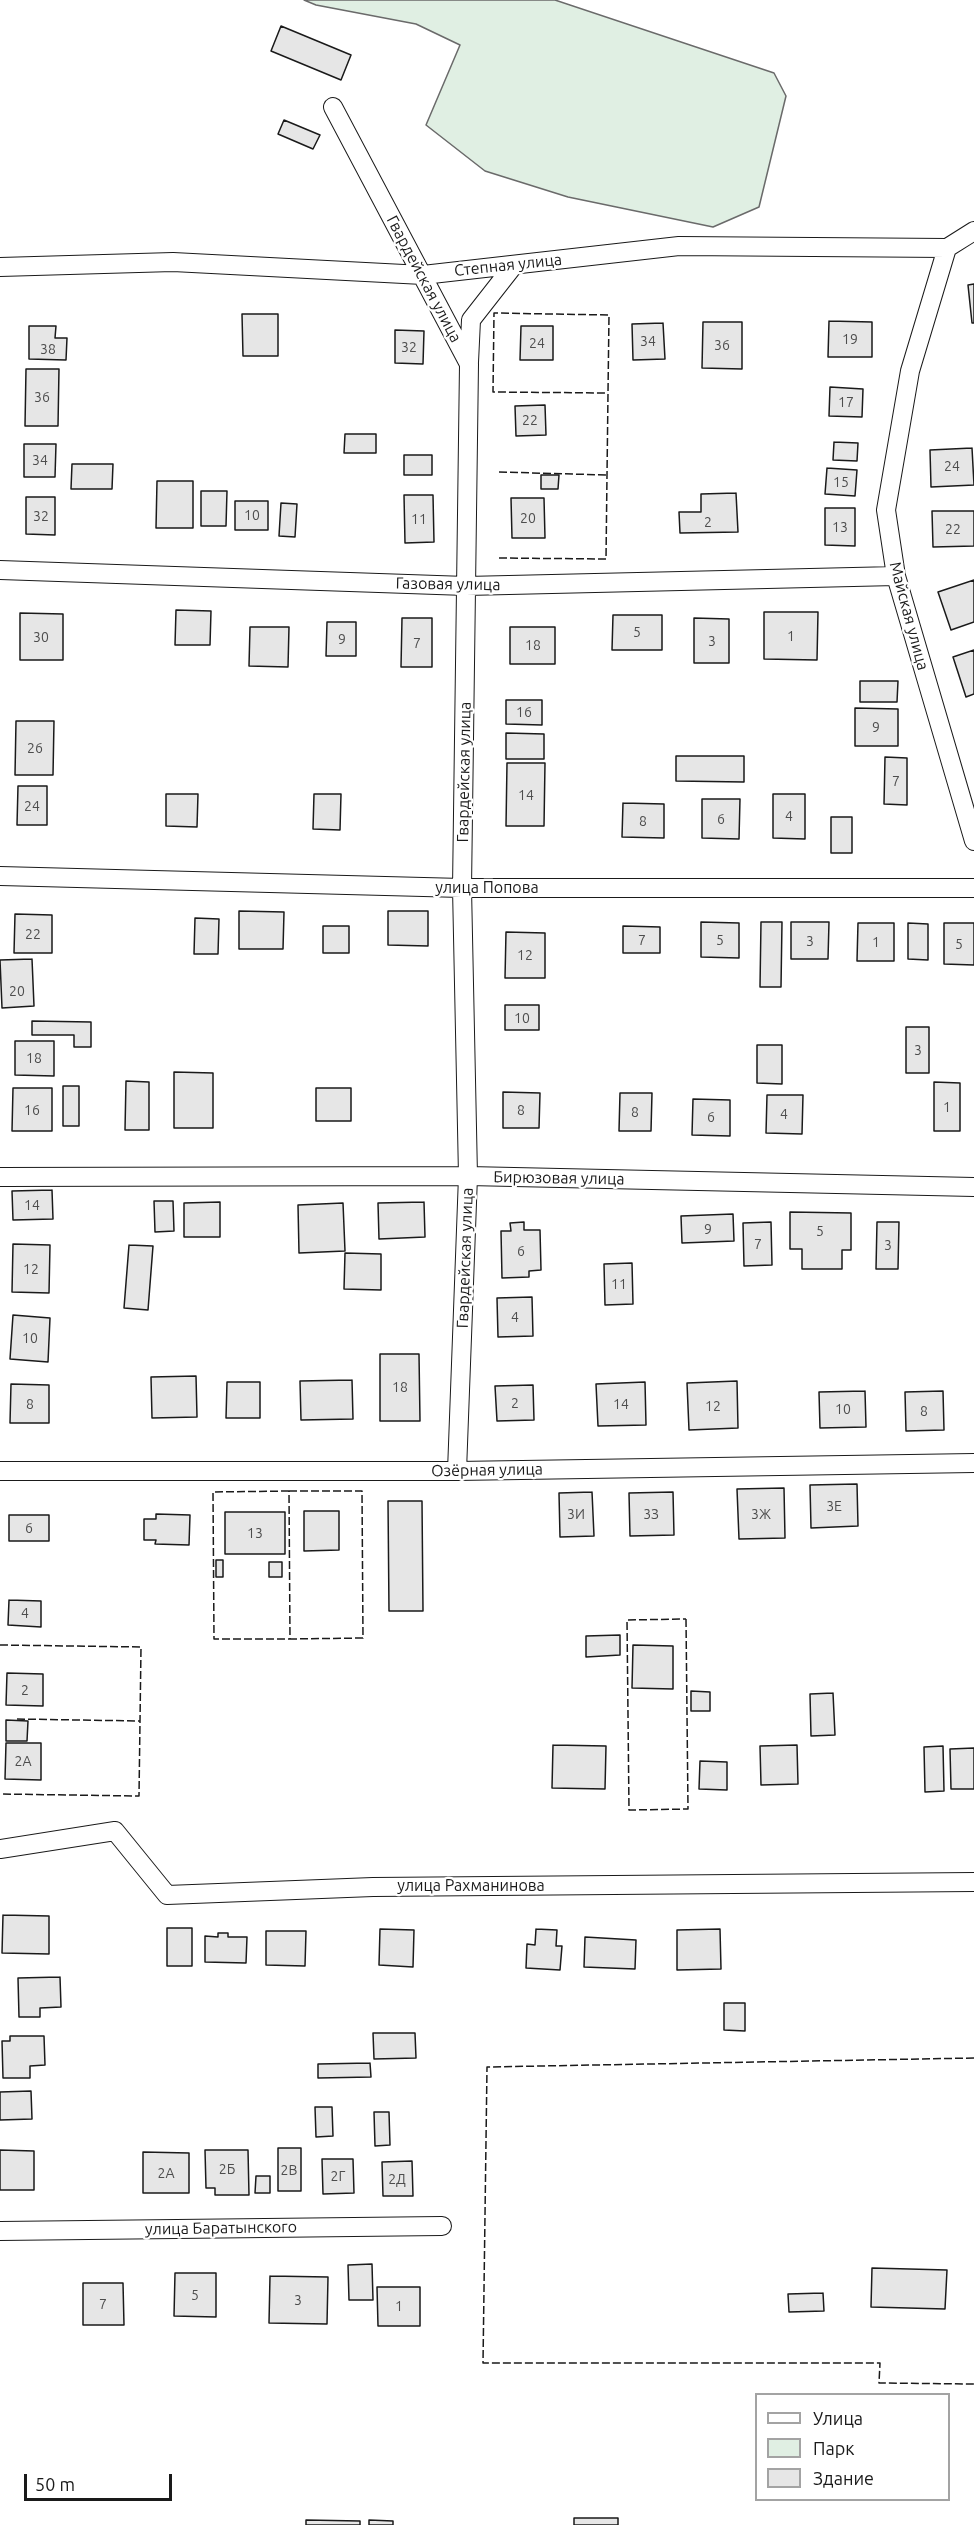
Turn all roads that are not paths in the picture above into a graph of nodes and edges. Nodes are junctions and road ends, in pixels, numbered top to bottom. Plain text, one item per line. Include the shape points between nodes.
1 (333, 107) dead end
2 (974, 231) edge
3 (947, 248) junction
4 (514, 265) junction
5 (0, 267) edge
6 (423, 275) junction
7 (469, 364) junction
8 (0, 570) edge
9 (896, 576) junction
10 (466, 586) junction
11 (974, 841) edge
12 (0, 876) edge
13 (462, 888) junction
14 (974, 888) edge
15 (468, 1176) junction
16 (0, 1177) edge
17 (974, 1187) edge
18 (974, 1462) edge
19 (0, 1471) edge
20 (457, 1471) junction
21 (0, 1849) edge
22 (974, 1882) edge
23 (442, 2226) dead end
24 (0, 2231) edge

1 - 6 street, Гвардейская улица
2 - 3 street
3 - 4 street, Степная улица via 680,246
3 - 9 street, Майская улица via 909,371 886,510
4 - 6 street, Степная улица
4 - 7 street via 471,320
5 - 6 street, Степная улица via 173,262
6 - 7 street, Гвардейская улица
7 - 10 street, Гвардейская улица
8 - 10 street, Газовая улица
9 - 10 street, Газовая улица
9 - 11 street, Майская улица
10 - 13 street, Гвардейская улица
12 - 13 street, улица Попова
13 - 14 street, улица Попова
13 - 15 street, Гвардейская улица
15 - 16 street, Бирюзовая улица
15 - 17 street, Бирюзовая улица
15 - 20 street, Гвардейская улица
18 - 20 street, Озёрная улица
19 - 20 street, Озёрная улица
21 - 22 street, улица Рахманинова via 115,1832 167,1895 373,1887
23 - 24 street, улица Баратынского

